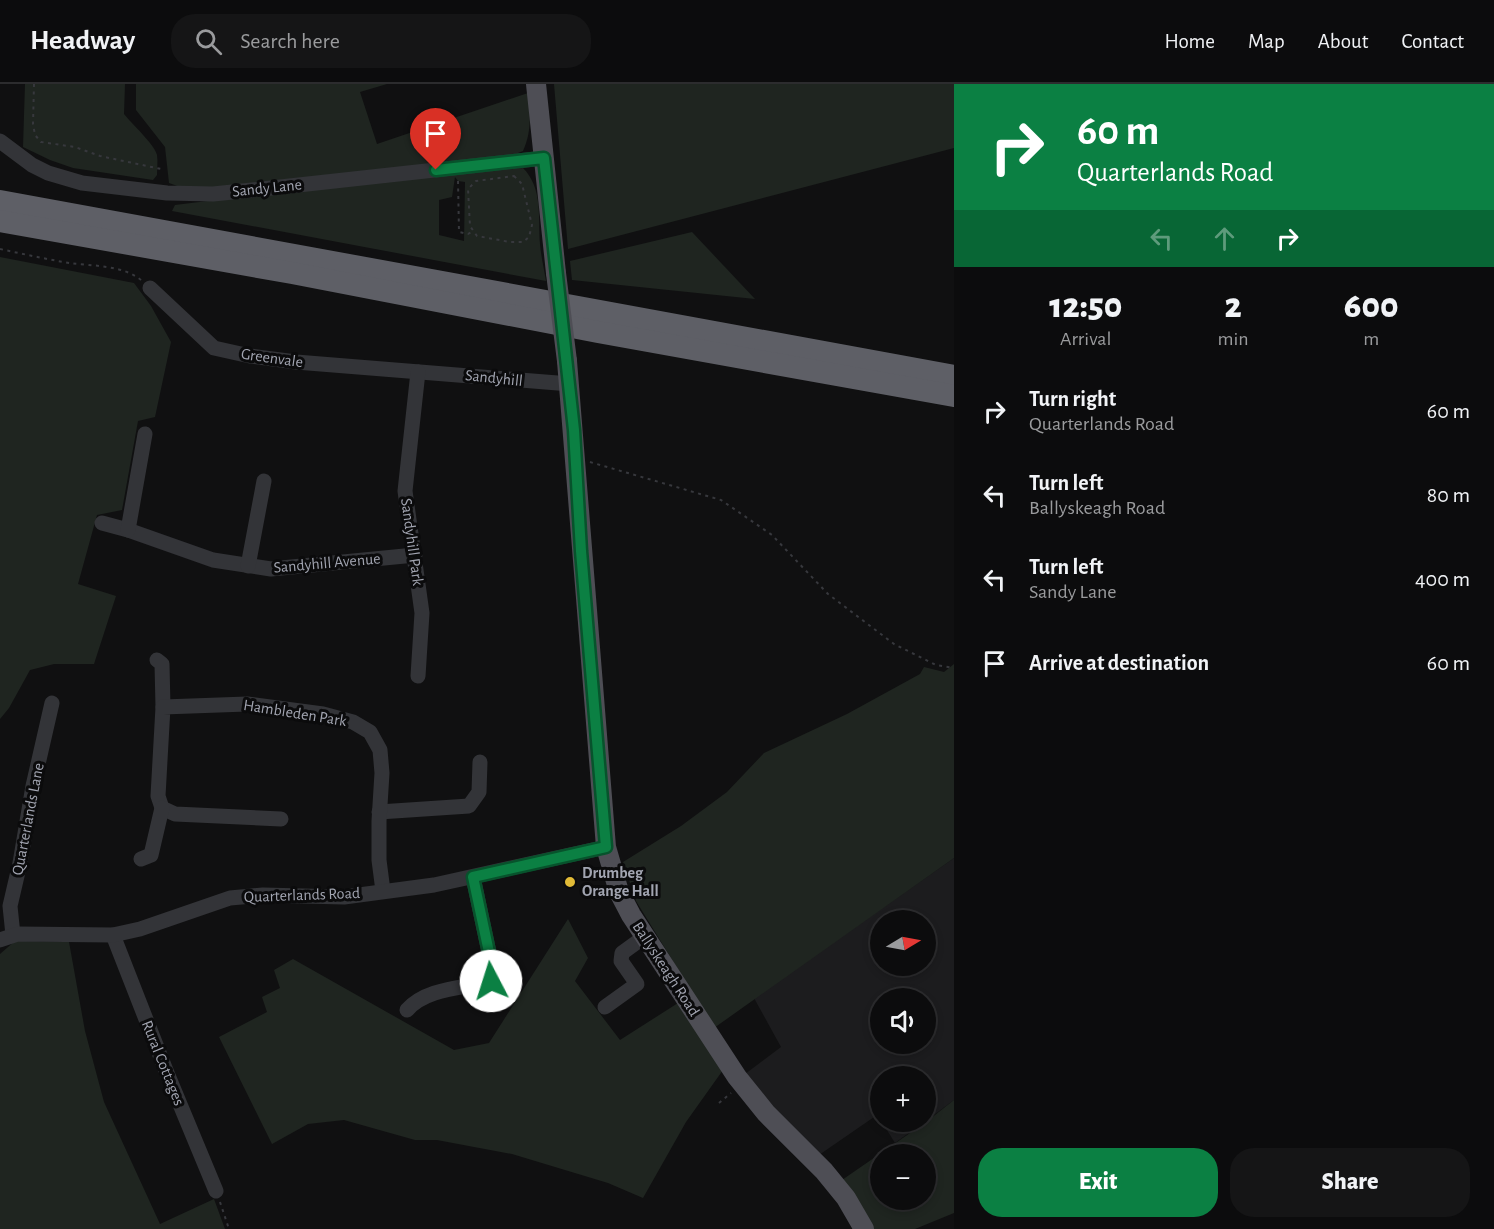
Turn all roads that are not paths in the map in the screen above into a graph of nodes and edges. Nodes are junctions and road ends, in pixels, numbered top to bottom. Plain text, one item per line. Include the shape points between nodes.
1 (536, 84) edge
2 (0, 141) edge
3 (544, 158) junction
4 (0, 201) edge
5 (5, 223) edge
6 (150, 288) road end
7 (418, 372) junction
8 (954, 376) edge
9 (570, 384) junction
10 (954, 396) edge
11 (145, 434) dead end
12 (264, 482) dead end
13 (102, 523) dead end
14 (129, 530) junction
15 (415, 555) junction
16 (248, 566) junction
17 (157, 660) dead end
18 (418, 676) dead end
19 (52, 703) dead end
20 (163, 706) junction
21 (480, 762) dead end
22 (162, 808) junction
23 (379, 812) junction
24 (281, 819) dead end
25 (606, 847) junction
26 (141, 859) dead end
27 (473, 877) junction
28 (383, 891) junction
29 (113, 935) junction
30 (7, 937) edge
31 (644, 937) junction
32 (605, 1007) dead end
33 (407, 1010) dead end
34 (216, 1191) road end
35 (864, 1229) edge

1 - 3 main road, Ballyskeagh Road
2 - 3 street, Sandy Lane via 32,165 82,183 213,194
3 - 9 main road, Ballyskeagh Road, bridge
4 - 8 highway
5 - 10 highway
6 - 7 street, Greenvale via 214,348 296,363
7 - 9 street, Sandyhill
7 - 15 street, Sandyhill Park via 405,491
9 - 25 main road, Ballyskeagh Road
11 - 14 street
12 - 16 street
13 - 14 street, Sandyhill Avenue
14 - 16 street, Sandyhill Avenue via 205,558
15 - 16 street, Sandyhill Avenue via 271,569
15 - 18 street, Sandyhill Park via 422,613
17 - 20 street via 162,664
19 - 30 street, Quarterlands Lane
20 - 22 street via 158,796
20 - 23 street, Hambleden Park via 247,704 353,722 370,732 380,750
21 - 23 street via 479,792 469,806
22 - 24 street via 175,814
22 - 26 street via 151,855
23 - 28 street, Hambleden Park
25 - 27 street, Quarterlands Road
25 - 31 main road, Ballyskeagh Road via 619,892
27 - 28 street, Quarterlands Road
27 - 33 street via 493,971 491,981 433,994 415,1001
28 - 29 street, Quarterlands Road via 344,897 230,898
29 - 30 street, Quarterlands Road
29 - 34 street, Rural Cottages
31 - 32 street via 622,953 621,961 637,984
31 - 35 main road, Ballyskeagh Road via 737,1077 766,1113 824,1171

